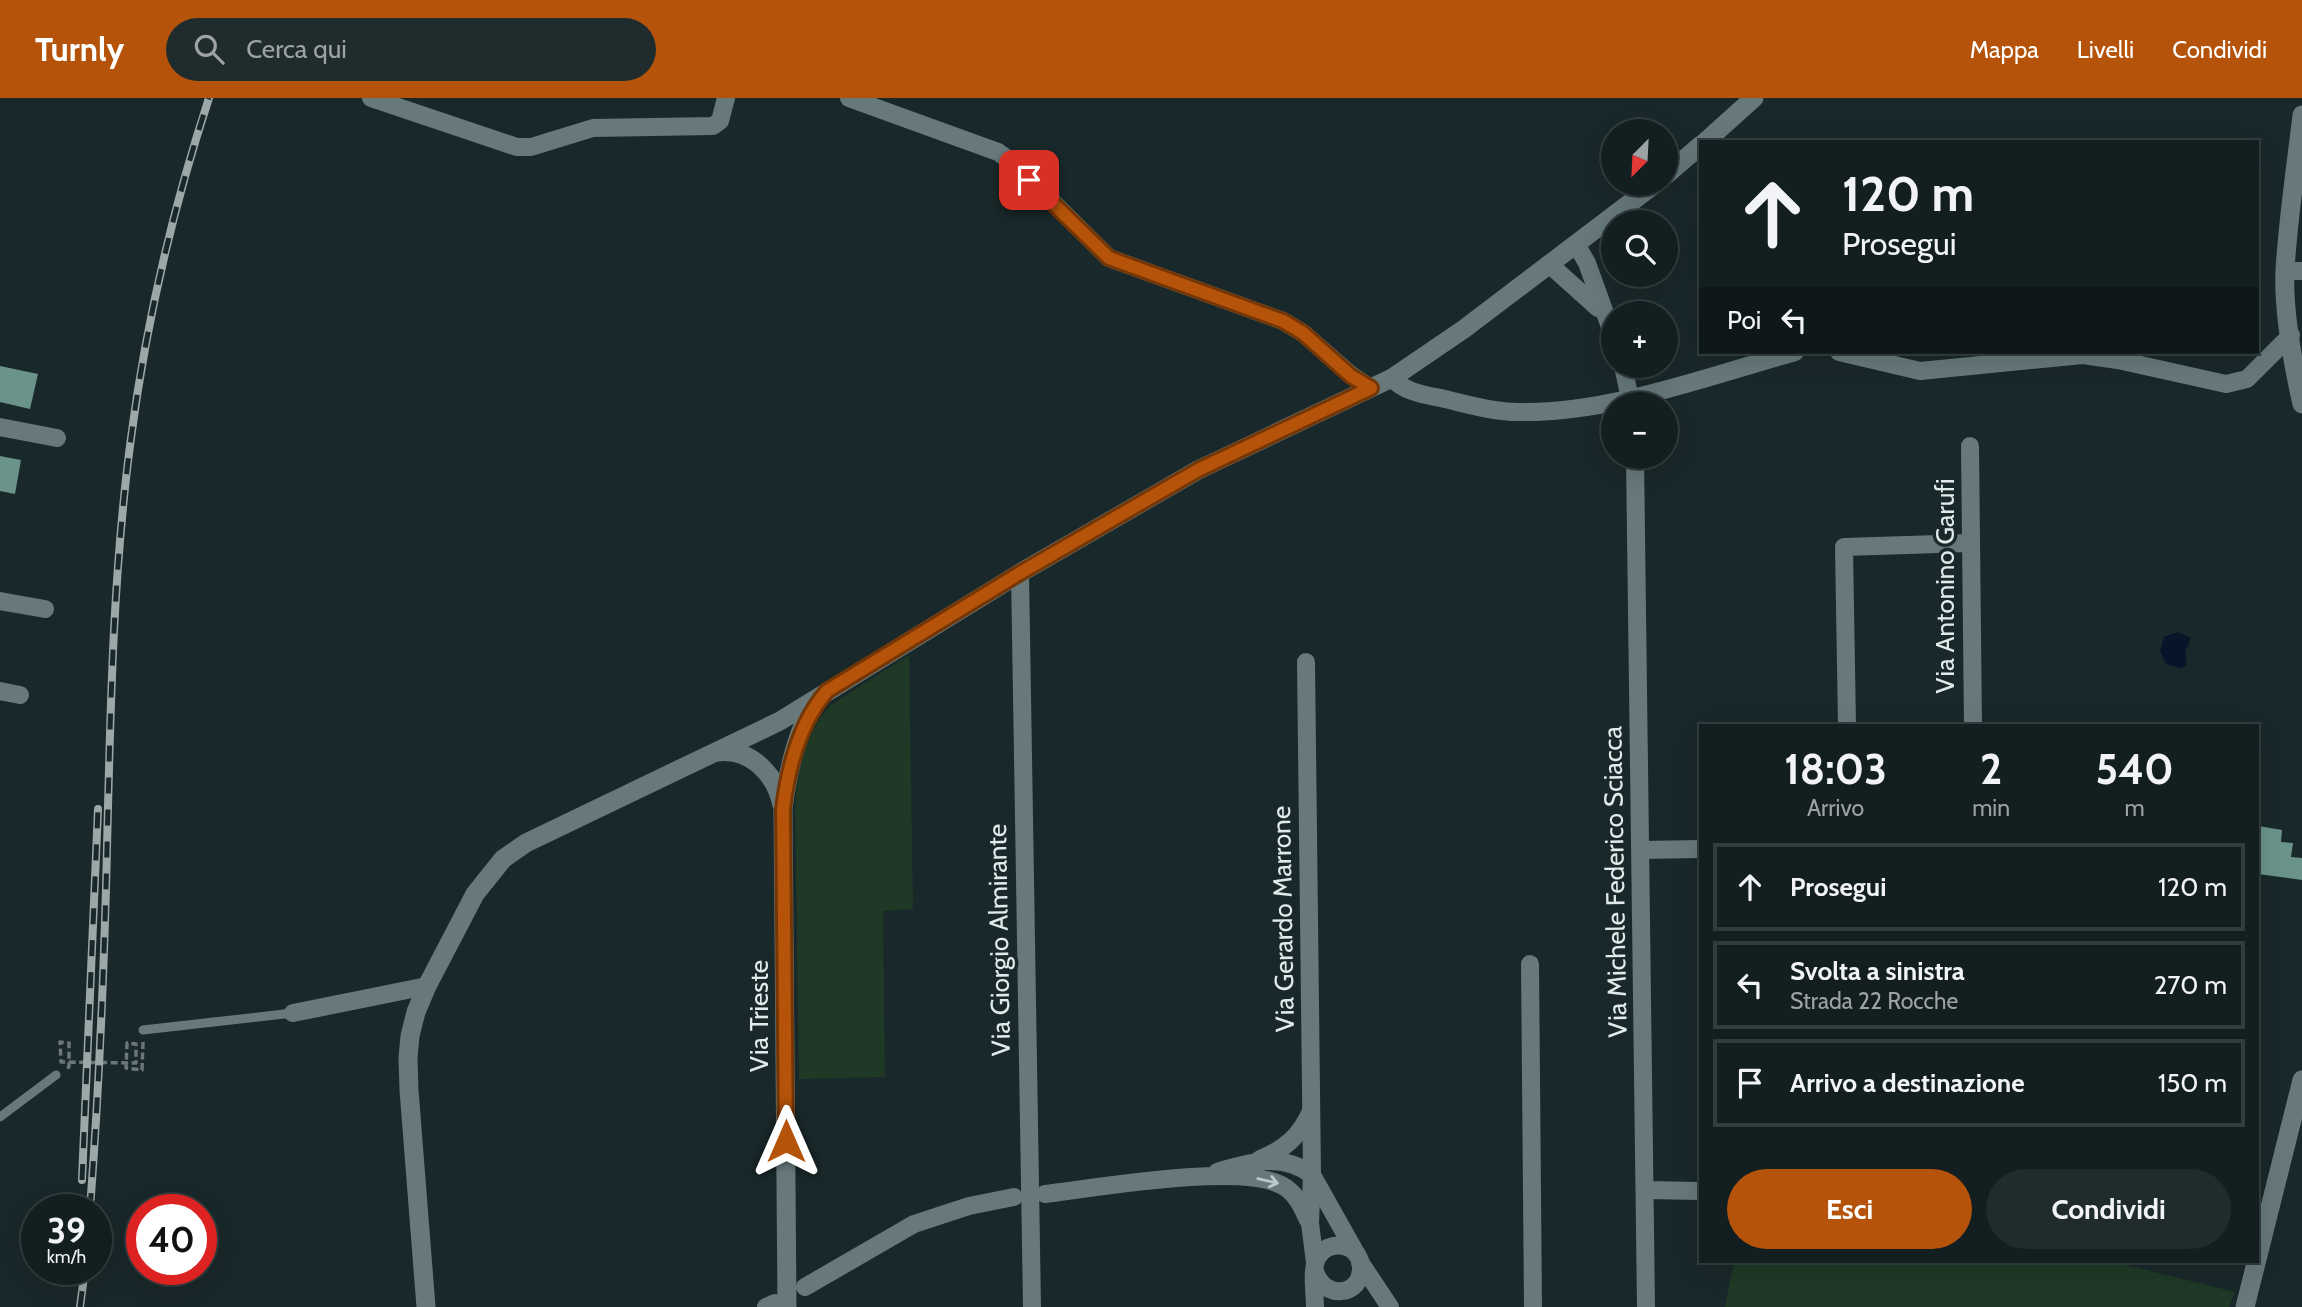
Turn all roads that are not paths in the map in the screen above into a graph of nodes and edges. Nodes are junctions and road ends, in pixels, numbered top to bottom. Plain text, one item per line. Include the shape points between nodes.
1 (371, 98) edge
2 (726, 98) edge
3 (849, 98) edge
4 (1754, 98) edge
5 (2302, 115) edge
6 (1707, 140) edge
7 (1699, 147) edge
8 (1678, 165) edge
9 (1639, 196) edge
10 (1576, 244) junction
11 (1549, 264) junction
12 (2293, 271) edge
13 (1601, 305) edge
14 (1601, 314) edge
15 (2291, 335) junction
16 (1788, 354) edge
17 (1847, 354) edge
18 (1392, 378) junction
19 (1371, 388) junction
20 (1660, 392) edge
21 (2302, 404) edge
22 (1601, 405) edge
23 (0, 427) edge
24 (57, 438) dead end
25 (1970, 446) dead end
26 (1635, 469) edge
27 (1970, 543) junction
28 (1020, 573) junction
29 (0, 601) edge
30 (45, 609) dead end
31 (1306, 662) dead end
32 (0, 691) edge
33 (827, 691) junction
34 (20, 695) dead end
35 (1847, 724) edge
36 (1973, 724) edge
37 (770, 726) junction
38 (716, 752) junction
39 (789, 773) junction
40 (769, 774) junction
41 (783, 809) junction
42 (1699, 849) edge
43 (1641, 850) junction
44 (1530, 964) dead end
45 (427, 986) junction
46 (293, 1013) joint
47 (143, 1030) road end
48 (56, 1075) road end
49 (2301, 1085) edge
50 (1311, 1111) junction
51 (0, 1117) edge
52 (1257, 1160) junction
53 (1312, 1175) junction
54 (1205, 1176) junction
55 (1645, 1190) junction
56 (1699, 1191) edge
57 (1045, 1194) dead end
58 (1014, 1197) dead end
59 (1310, 1223) junction
60 (2259, 1252) edge
61 (1359, 1259) junction
62 (2256, 1263) edge
63 (1315, 1267) junction
64 (805, 1287) dead end
65 (776, 1306) edge
66 (426, 1307) edge
67 (1032, 1307) edge
68 (1315, 1307) edge
69 (1390, 1307) edge
70 (1533, 1307) edge
71 (1646, 1307) edge
72 (2245, 1307) edge

1 - 2 street via 517,147 531,147 593,128 713,125 720,121
3 - 19 street via 998,152 1109,258 1283,321
4 - 6 street
5 - 12 street
7 - 8 street
9 - 10 street
10 - 11 street
10 - 13 street
11 - 14 street
11 - 18 street
12 - 15 street via 2285,302
15 - 17 street via 2247,379 2226,384 2083,355 1920,371
15 - 21 street
16 - 20 street
18 - 19 street
18 - 22 street via 1411,391 1498,411
19 - 28 street via 1198,470
23 - 24 street
25 - 27 street, Via Antonino Garufi
26 - 43 street, Via Michele Federico Sciacca
27 - 35 street via 1844,547
27 - 36 street, Via Antonino Garufi
28 - 33 street
28 - 67 street, Via Giorgio Almirante
29 - 30 street
31 - 50 street, Via Gerardo Marrone
32 - 34 street
33 - 37 street
33 - 39 street via 810,712
37 - 38 street
37 - 39 street via 787,734
37 - 40 street via 764,742
38 - 40 street via 746,756
38 - 45 street via 526,843 503,859 475,894
39 - 41 street
40 - 41 street
41 - 65 street, Via Trieste
42 - 43 street
43 - 55 street, Via Michele Federico Sciacca
44 - 70 street
45 - 46 street
45 - 66 street via 416,1012 408,1058
46 - 47 lane
48 - 51 lane
49 - 60 street
50 - 52 street via 1288,1144
50 - 53 street, Via Gerardo Marrone
52 - 53 street via 1291,1163
52 - 54 street
53 - 59 street, Via Gerardo Marrone
53 - 61 street
54 - 57 street
54 -> 59 street via 1271,1180 1296,1198
55 - 56 street
55 - 71 street, Via Michele Federico Sciacca
58 - 64 street via 914,1224
59 - 63 street
61 - 63 street via 1352,1250 1337,1245 1323,1250
61 - 63 street via 1361,1270 1355,1284 1342,1291 1321,1284
61 - 69 street
62 - 72 street
63 - 68 street

